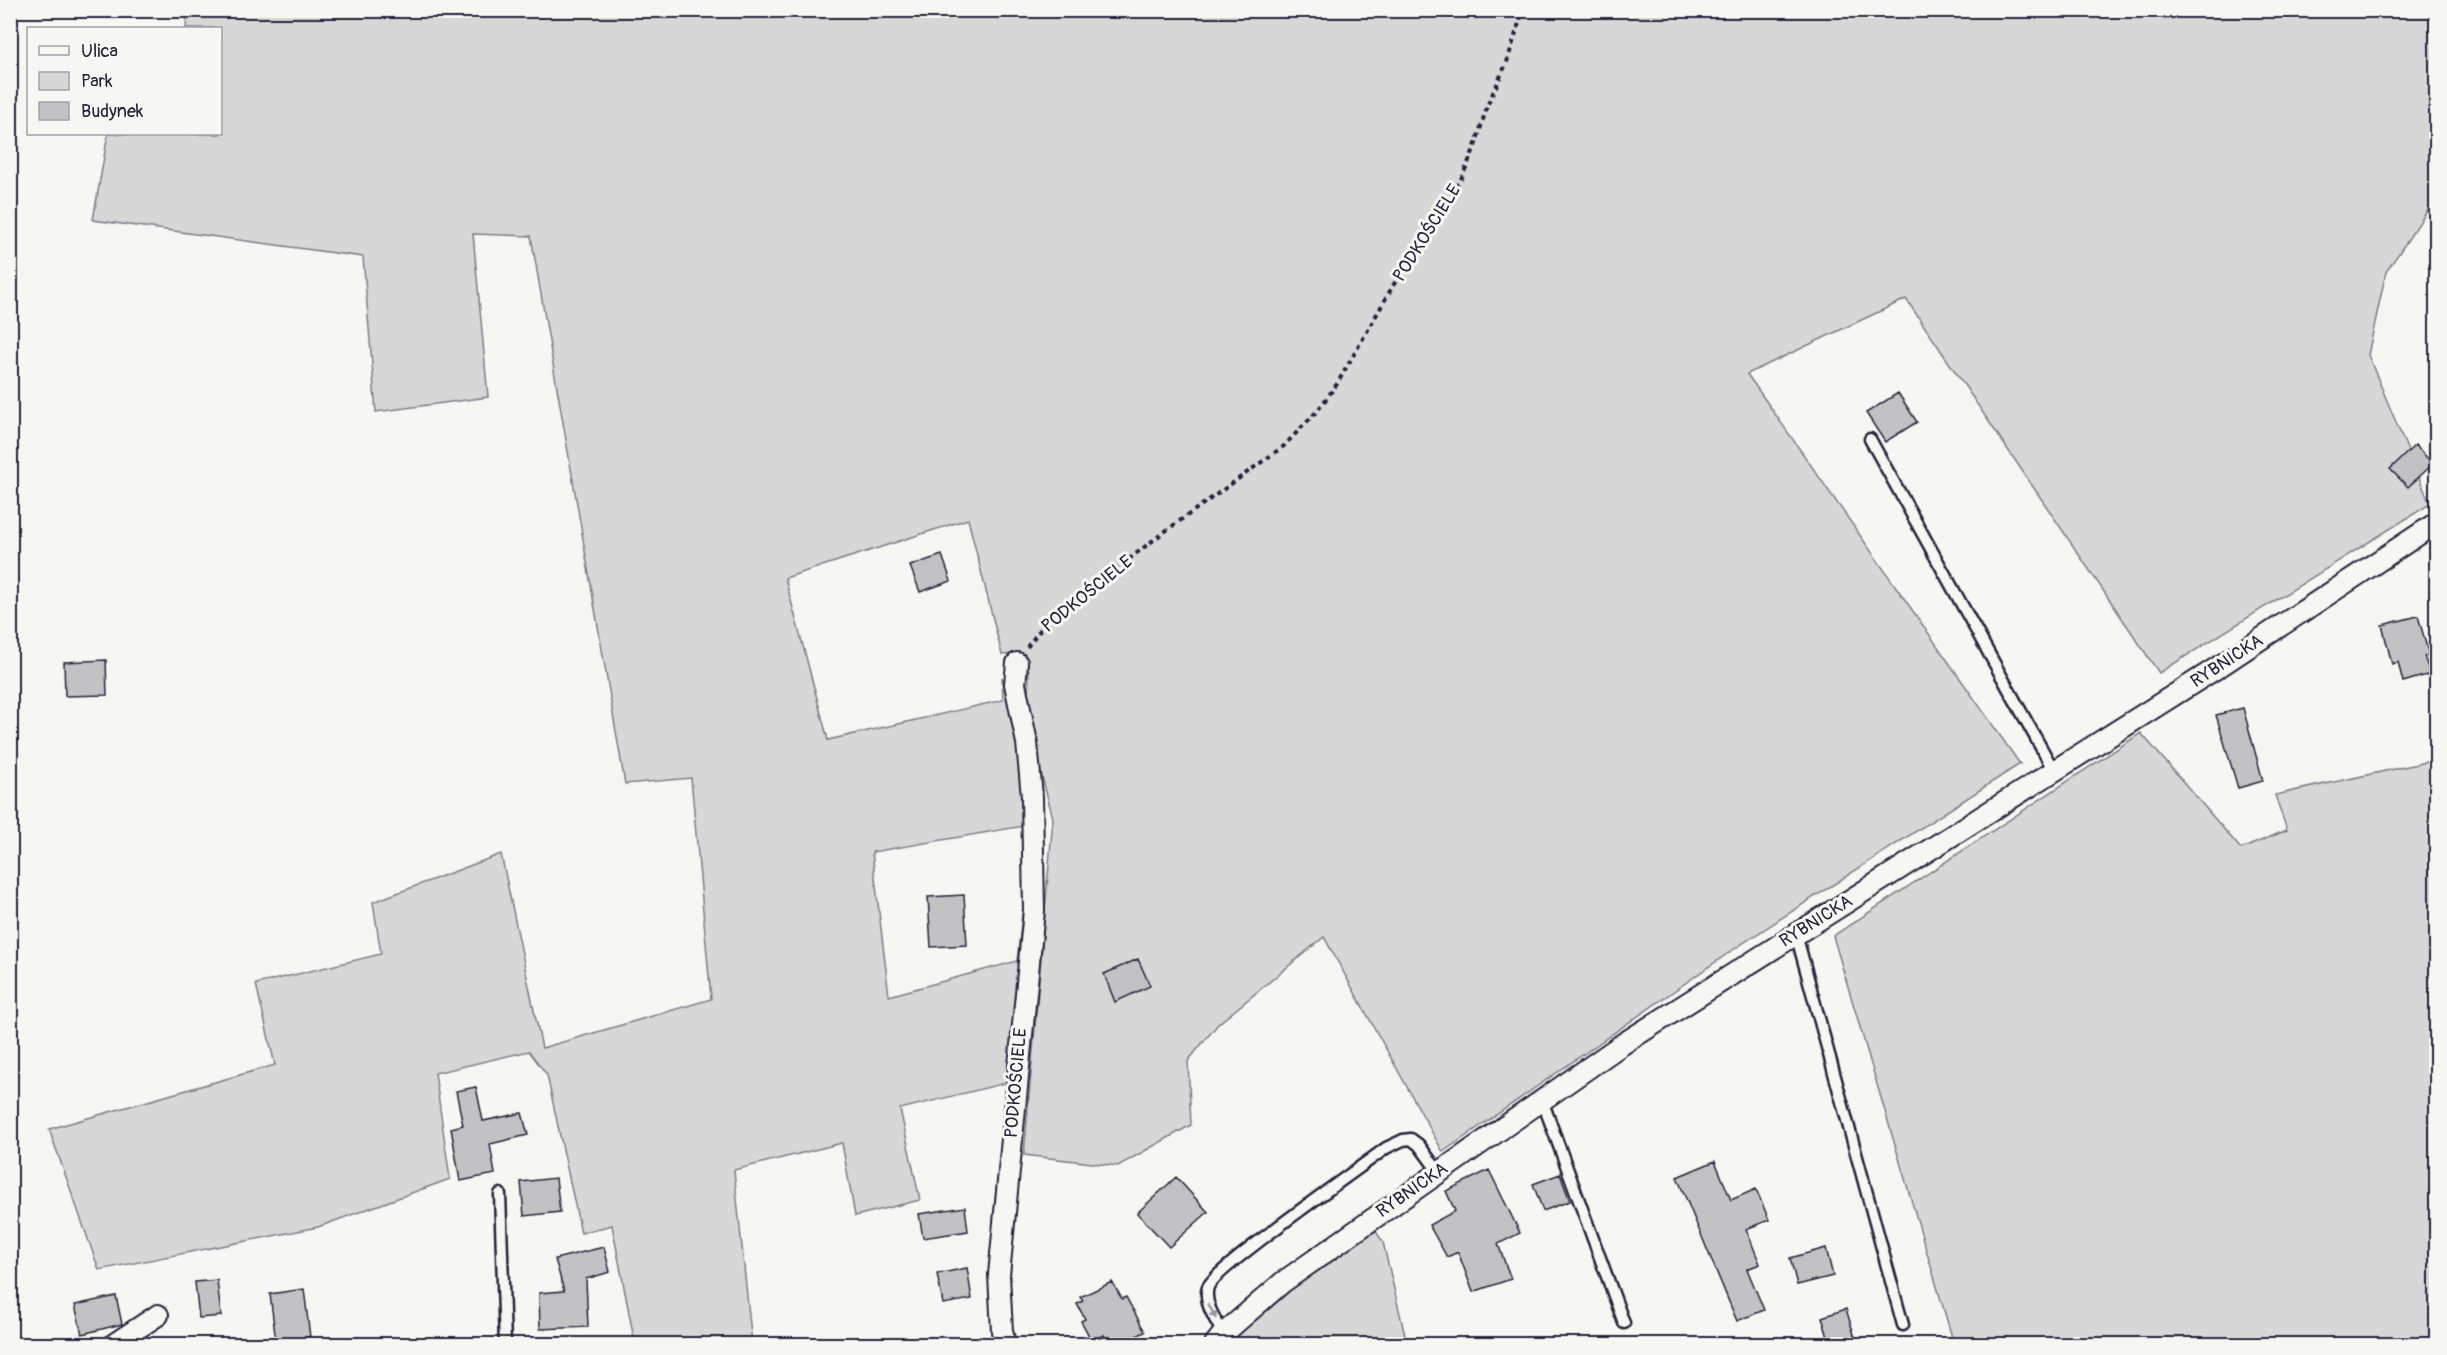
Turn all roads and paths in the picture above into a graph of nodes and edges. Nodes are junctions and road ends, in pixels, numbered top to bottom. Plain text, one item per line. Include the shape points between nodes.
1 (1523, 10) edge
2 (1870, 439) dead end
3 (2436, 523) edge
4 (1017, 663) joint
5 (2054, 771) junction
6 (1796, 934) junction
7 (1542, 1100) junction
8 (1438, 1171) junction
9 (500, 1194) dead end
10 (158, 1315) dead end
11 (1624, 1323) dead end
12 (1903, 1325) dead end
13 (1219, 1339) edge
14 (114, 1344) edge
15 (504, 1344) edge
16 (1005, 1344) edge

1 - 4 path, PODKOŚCIELE via 1461,179 1414,249 1337,384 1318,410 1284,446 1056,616 1029,643
2 - 5 lane
3 - 5 street, RYBNICKA
4 - 16 street, PODKOŚCIELE via 1015,684 1027,743 1032,797 1034,910 999,1275
5 - 6 street, RYBNICKA
6 - 7 street, RYBNICKA
6 - 12 lane
7 - 8 street, RYBNICKA
7 - 11 lane
8 - 13 street, RYBNICKA via 1283,1282
8 -> 13 lane via 1419,1145 1411,1138 1403,1140 1386,1148 1238,1258 1208,1285 1206,1301
9 - 15 lane
10 - 14 street

